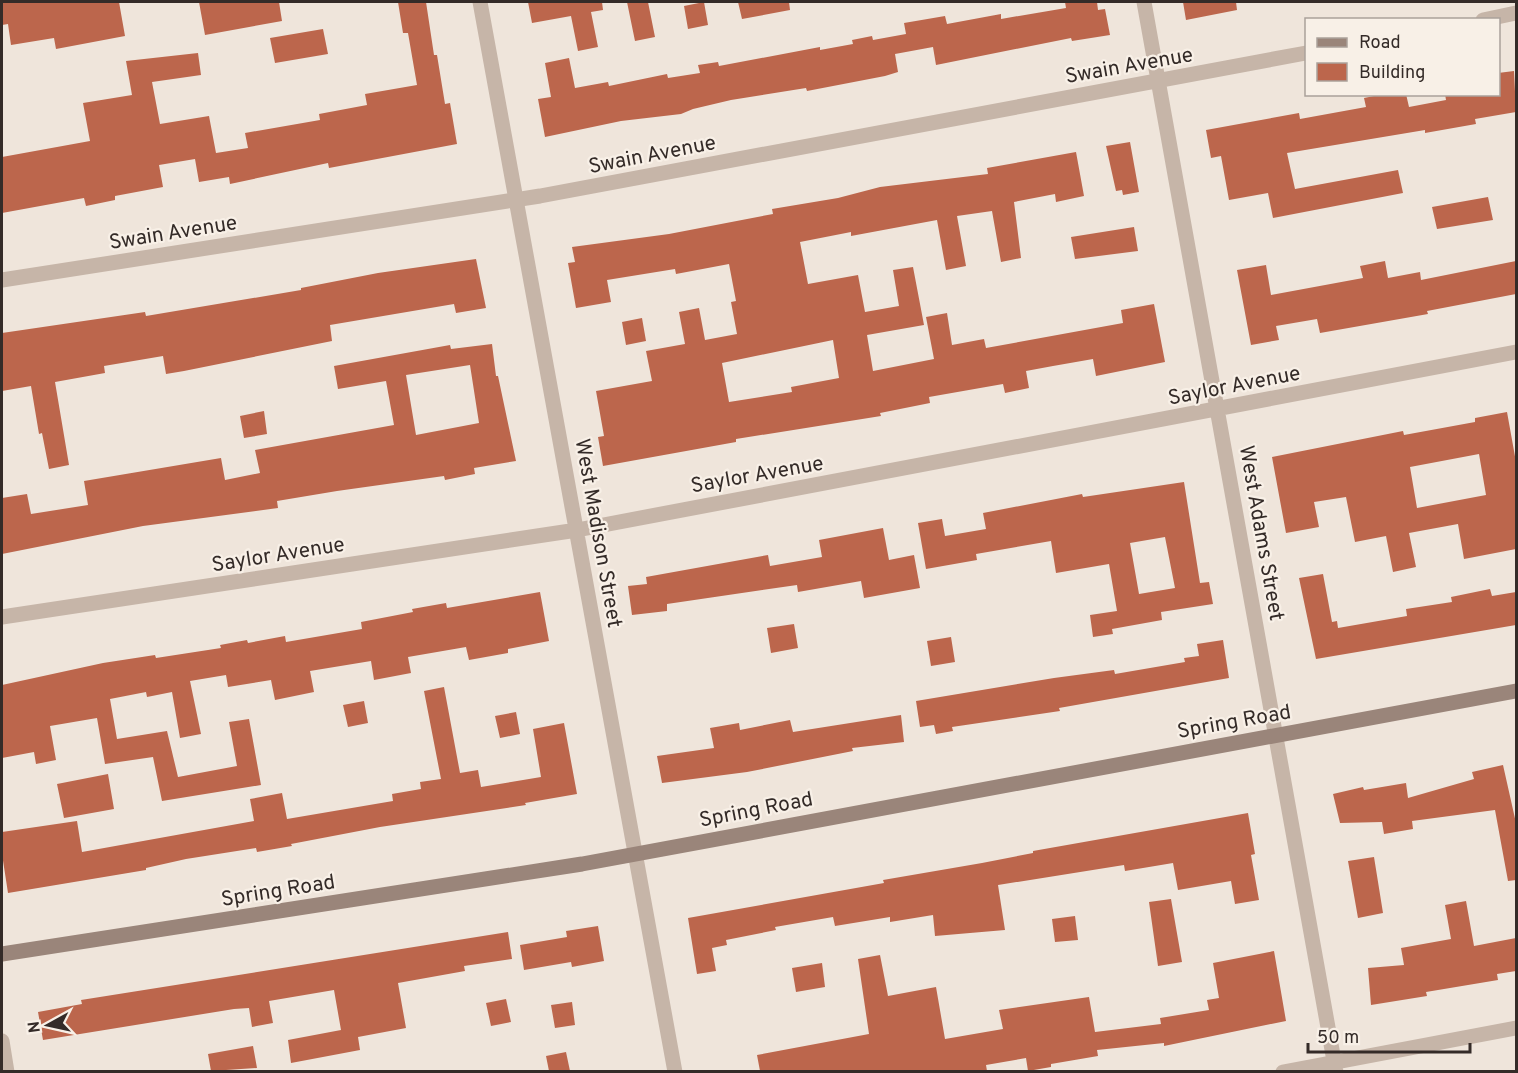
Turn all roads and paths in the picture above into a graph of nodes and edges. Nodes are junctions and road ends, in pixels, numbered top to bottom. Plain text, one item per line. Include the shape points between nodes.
1 (480, 2) edge
2 (1144, 2) edge
3 (1516, 13) edge
4 (1492, 18) edge
5 (1305, 53) edge
6 (1158, 81) junction
7 (517, 200) junction
8 (2, 280) edge
9 (1516, 352) edge
10 (1218, 410) junction
11 (577, 530) junction
12 (2, 617) edge
13 (1516, 691) edge
14 (1275, 734) junction
15 (636, 853) junction
16 (2, 954) edge
17 (1516, 1028) edge
18 (2, 1041) edge
19 (1335, 1067) edge
20 (7, 1071) edge
21 (675, 1071) edge
22 (1282, 1071) edge

1 - 7 street, West Madison Street
2 - 6 street, West Adams Street
3 - 4 street
5 - 6 street, Swain Avenue
6 - 7 street, Swain Avenue
6 - 10 street, West Adams Street
7 - 8 street, Swain Avenue
7 - 11 street, West Madison Street
9 - 10 street, Saylor Avenue
10 - 11 street, Saylor Avenue
10 - 14 street, West Adams Street
11 - 12 street, Saylor Avenue
11 - 15 street, West Madison Street
13 - 14 street, Spring Road
14 - 15 street, Spring Road
14 - 19 street, West Adams Street
15 - 16 street, Spring Road
15 - 21 street, West Madison Street
17 - 19 street
18 - 20 street
19 - 22 street

